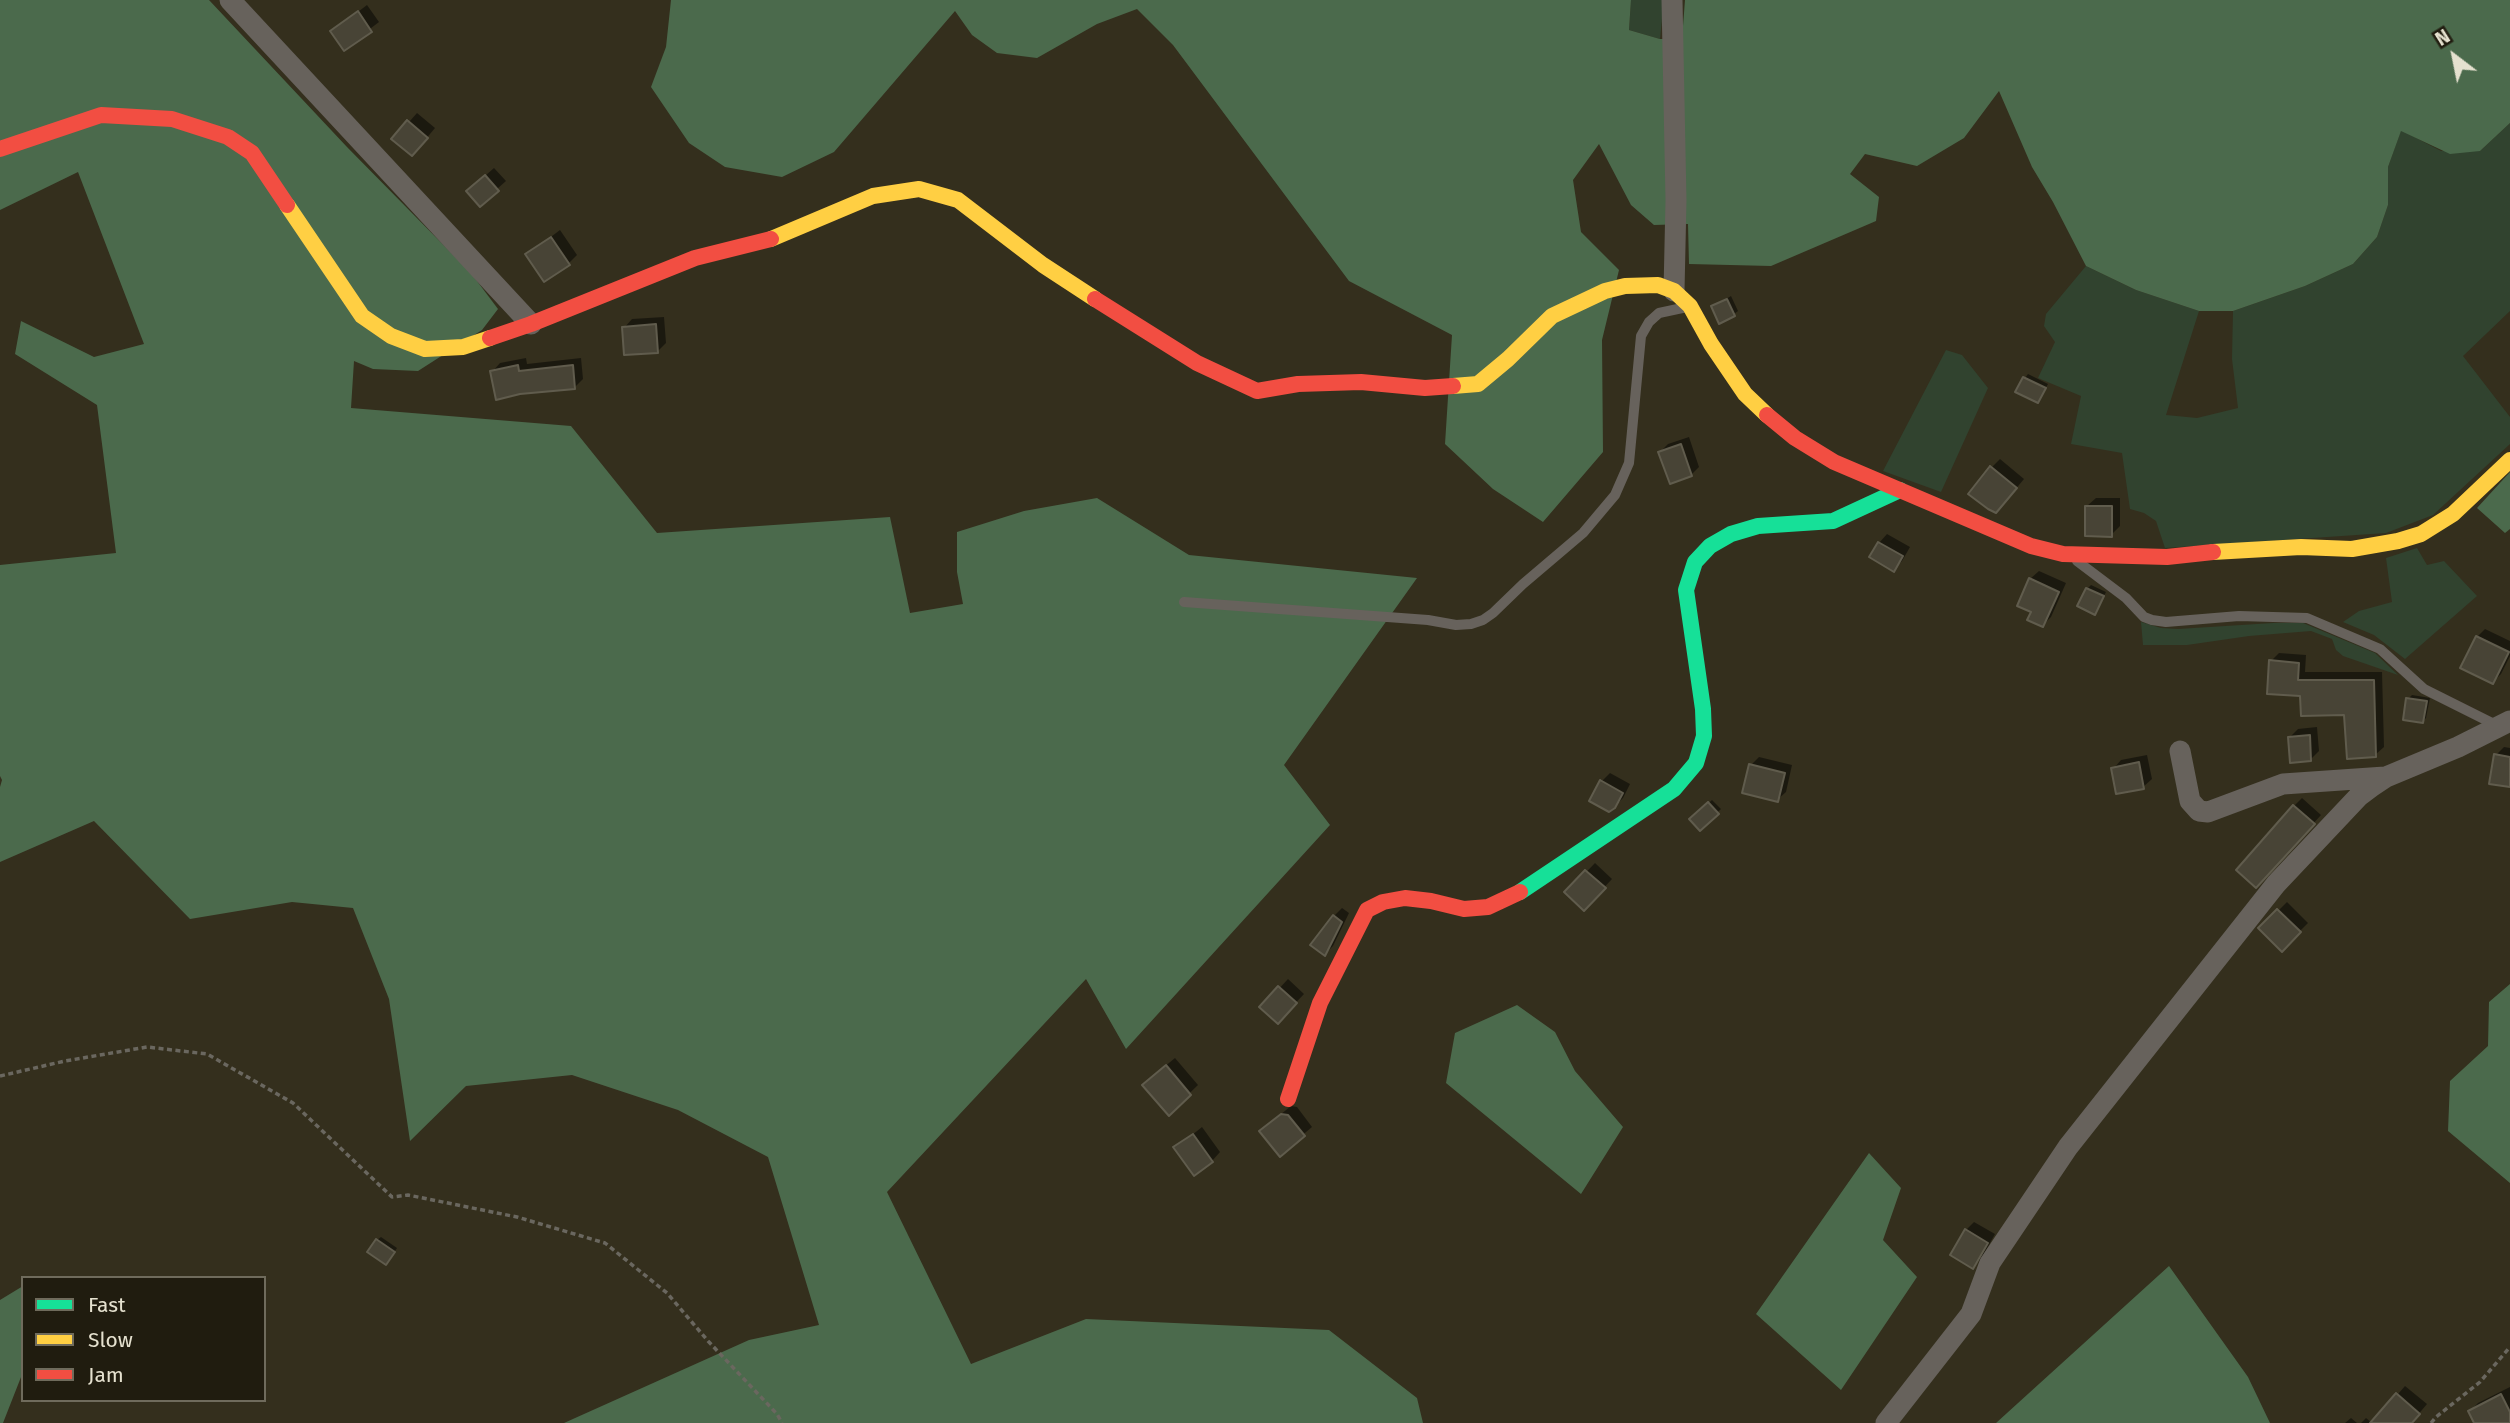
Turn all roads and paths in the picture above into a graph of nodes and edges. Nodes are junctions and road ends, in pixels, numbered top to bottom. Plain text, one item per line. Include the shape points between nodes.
1 (230, 0) edge
2 (1672, 0) edge
3 (0, 149) edge
4 (1682, 299) junction
5 (531, 324) junction
6 (2510, 460) edge
7 (1900, 490) junction
8 (2069, 555) junction
9 (1184, 602) dead end
10 (2506, 726) edge
11 (2180, 751) dead end
12 (2386, 777) junction
13 (0, 1076) edge
14 (1288, 1099) dead end
15 (2510, 1348) edge
16 (782, 1423) edge
17 (1886, 1423) edge
18 (2431, 1423) edge

1 - 5 street
2 - 4 street
3 - 5 street via 101,116 172,119 228,138 252,153 362,316 391,336 425,349 463,347
4 - 5 street via 1658,285 1605,292 1552,316 1478,384 1425,388 1361,382 1257,391 1158,340 1043,265 958,200 919,189 873,196 776,238 695,258
4 - 7 street via 1732,378 1758,408 1834,462
4 - 9 lane via 1649,322 1641,336 1629,463 1615,495 1583,533 1483,620 1456,625
6 - 8 street via 2453,514 2421,534 2398,541 2352,549 2301,547 2167,557
7 - 8 street via 2031,546
7 - 14 street via 1833,521 1758,526 1710,546 1695,562 1686,590 1704,723 1696,763 1674,789 1517,894 1488,907 1464,909 1405,898 1367,910 1320,1003
8 - 10 lane via 2144,617 2166,622 2239,616 2307,618 2381,649 2424,689
10 - 12 street
11 - 12 street via 2190,801 2199,811 2208,812 2283,784
12 - 17 street via 2359,796 2276,884 2068,1147 1990,1263 1971,1314
13 - 16 path via 147,1047 207,1054 293,1103 392,1197 408,1195 517,1217 605,1242 667,1293
15 - 18 path via 2480,1382

